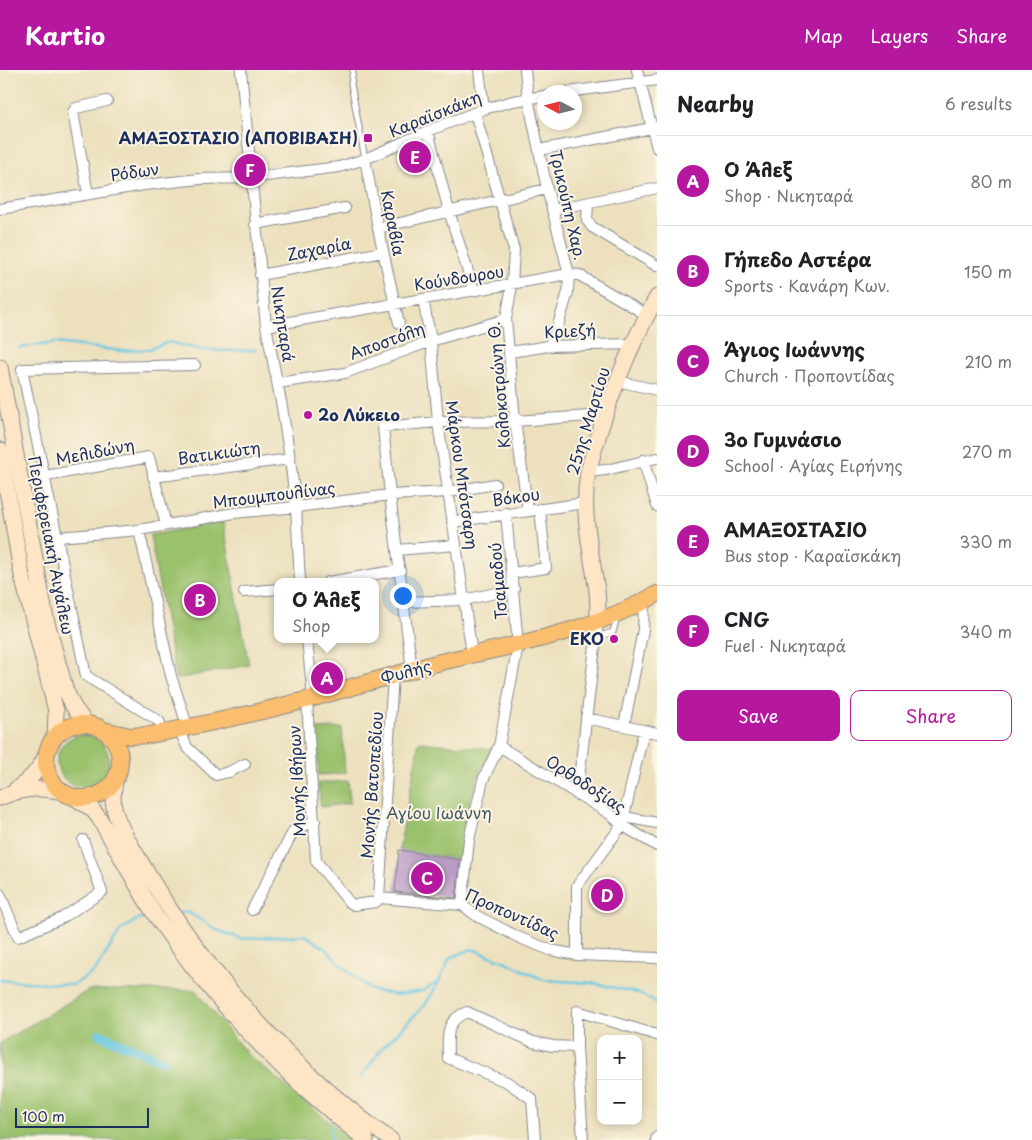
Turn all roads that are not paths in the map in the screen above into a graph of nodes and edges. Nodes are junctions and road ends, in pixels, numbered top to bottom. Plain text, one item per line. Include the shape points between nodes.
1 (241, 70) edge
2 (353, 70) edge
3 (479, 70) edge
4 (525, 70) edge
5 (636, 70) edge
6 (657, 80) edge
7 (640, 82) junction
8 (582, 90) edge
9 (537, 97) edge
10 (528, 98) junction
11 (107, 101) dead end
12 (480, 111) junction
13 (654, 127) edge
14 (428, 131) junction
15 (657, 148) edge
16 (539, 150) junction
17 (365, 158) junction
18 (250, 178) junction
19 (657, 188) edge
20 (547, 189) junction
21 (88, 194) junction
22 (499, 200) junction
23 (0, 201) edge
24 (588, 203) junction
25 (24, 204) junction
26 (345, 208) dead end
27 (0, 209) edge
28 (552, 210) junction
29 (449, 211) junction
30 (255, 224) junction
31 (378, 228) junction
32 (383, 252) junction
33 (657, 266) edge
34 (569, 274) junction
35 (260, 275) junction
36 (512, 285) junction
37 (474, 291) junction
38 (657, 298) edge
39 (423, 299) junction
40 (394, 303) junction
41 (647, 315) junction
42 (506, 319) junction
43 (399, 323) dead end
44 (266, 326) junction
45 (431, 341) junction
46 (633, 344) junction
47 (550, 346) junction
48 (510, 352) junction
49 (195, 365) dead end
50 (0, 367) edge
51 (617, 381) junction
52 (278, 383) junction
53 (657, 390) edge
54 (605, 415) junction
55 (515, 421) junction
56 (438, 422) junction
57 (0, 450) edge
58 (657, 458) edge
59 (290, 459) junction
60 (643, 460) junction
61 (588, 472) junction
62 (46, 476) junction
63 (153, 477) junction
64 (494, 484) dead end
65 (448, 492) junction
66 (390, 495) junction
67 (585, 503) junction
68 (657, 506) edge
69 (296, 508) junction
70 (540, 509) junction
71 (528, 510) junction
72 (506, 513) junction
73 (452, 522) junction
74 (166, 525) junction
75 (139, 530) junction
76 (58, 537) junction
77 (456, 545) junction
78 (397, 550) junction
79 (400, 570) junction
80 (512, 573) junction
81 (300, 578) edge
82 (352, 578) edge
83 (274, 588) edge
84 (514, 589) junction
85 (244, 592) dead end
86 (650, 598) edge
87 (464, 600) junction
88 (404, 602) junction
89 (597, 630) junction
90 (307, 643) edge
91 (518, 645) junction
92 (472, 654) junction
93 (412, 670) junction
94 (393, 675) junction
95 (310, 699) junction
96 (586, 718) junction
97 (86, 724) junction
98 (624, 726) junction
99 (104, 730) junction
100 (644, 730) junction
101 (170, 731) junction
102 (657, 733) edge
103 (55, 736) junction
104 (499, 746) junction
105 (46, 755) junction
106 (245, 764) dead end
107 (118, 772) junction
108 (68, 794) junction
109 (577, 794) junction
110 (5, 795) edge
111 (315, 821) junction
112 (623, 821) junction
113 (657, 823) edge
114 (82, 840) dead end
115 (120, 841) junction
116 (657, 846) edge
117 (316, 861) joint
118 (0, 894) edge
119 (380, 898) junction
120 (462, 905) junction
121 (252, 910) dead end
122 (577, 955) junction
123 (657, 958) edge
124 (657, 1034) edge
125 (577, 1046) junction
126 (366, 1140) edge
127 (391, 1140) edge
128 (535, 1140) edge
129 (582, 1140) edge

1 - 18 street, Νικηταρά
2 - 17 lane via 351,84
3 - 12 street, Κολοκοτρώνη Θ.
4 - 10 street, Τρικούπη Χαρ.
5 - 7 street
6 - 7 street
7 - 8 street
7 - 13 street
9 - 10 street, Καραϊσκάκη
10 - 12 street, Καραϊσκάκη
10 - 16 street, Τρικούπη Χαρ.
11 - 21 street via 76,108 73,112
12 - 14 street, Καραϊσκάκη
12 - 22 street, Κολοκοτρώνη Θ.
13 - 15 street
13 - 16 street
14 - 17 street, Καραϊσκάκη
14 - 29 street
16 - 20 street, Τρικούπη Χαρ.
17 - 18 street, Καραϊσκάκη via 339,167
17 - 31 street, Καραβία
18 - 21 street, Ρόδων via 183,181
18 - 30 street, Νικηταρά
19 - 24 street
20 - 22 street
20 - 28 street, Τρικούπη Χαρ.
21 - 25 street, Ρόδων
22 - 29 street
22 - 36 street, Κολοκοτρώνη Θ. via 514,250
23 - 25 street, Ρόδων
24 - 28 street
24 - 33 street via 587,220 592,227
25 - 27 street, Ρόδων
26 - 30 street
28 - 34 street, Τρικούπη Χαρ.
29 - 31 street
29 - 37 street
30 - 35 street, Νικηταρά
31 - 32 street, Καραβία
32 - 35 street, Ζαχαρία
32 - 40 street, Καραβία
34 - 36 street, Κούνδουρου
34 - 41 street via 579,275
34 - 47 street, Τρικούπη Χαρ. via 568,292
35 - 44 street, Νικηταρά
36 - 37 street, Κούνδουρου
36 - 42 street, Κολοκοτρώνη Θ.
37 - 39 street, Κούνδουρου
38 - 41 main road, 25ης Μαρτίου
39 - 40 street, Κούνδουρου
39 - 45 street, Μάρκου Μπότσαρη
40 - 43 street, Καραβία
40 - 44 street, Κούνδουρου
41 - 46 main road, 25ης Μαρτίου
42 - 45 street, Αποστόλη
42 - 48 street, Κολοκοτρώνη Θ.
44 - 52 street, Νικηταρά
45 - 52 street, Αποστόλη via 346,373
45 - 56 street, Μάρκου Μπότσαρη
46 - 47 street, Κριεζή
46 - 51 main road, 25ης Μαρτίου
47 - 48 street, Κριεζή
48 - 55 street, Κολοκοτρώνη Θ.
49 - 62 street via 22,370
50 - 97 main road, Περιφερειακή Αιγάλεω via 46,619 66,691 72,706
51 - 53 street
51 - 54 main road, 25ης Μαρτίου
52 - 59 street, Νικηταρά
54 - 55 street
54 - 61 main road, 25ης Μαρτίου
55 - 56 street
55 - 71 street, Κολοκοτρώνη Θ.
56 - 65 street, Μάρκου Μπότσαρη
56 - 66 street via 384,428
57 - 103 main road, Περιφερειακή Αιγάλεω via 22,576 56,710
58 - 60 street
59 - 63 street, Βατικιώτη
59 - 69 street, Νικηταρά
60 - 61 street
60 - 68 street
61 - 67 main road, 25ης Μαρτίου
62 - 63 street, Μελιδώνη via 149,457
62 - 76 street
63 - 74 street
64 - 65 street, Μπουμπουλίνας
65 - 66 street, Μπουμπουλίνας
65 - 73 street, Μάρκου Μπότσαρη
66 - 69 street, Μπουμπουλίνας
66 - 78 street
67 - 70 street, Βόκου
67 - 89 main road, 25ης Μαρτίου via 597,593
69 - 74 street, Μπουμπουλίνας via 234,513
69 - 81 street, Νικηταρά
70 - 71 street, Βόκου
70 - 80 street via 546,568
71 - 72 street, Βόκου
72 - 73 street, Βόκου
72 - 80 street, Τσαμαδού
73 - 77 street, Μάρκου Μπότσαρη
74 - 75 street, Μπουμπουλίνας
75 - 76 street, Μπουμπουλίνας
75 - 101 street via 171,676
76 - 101 street via 86,676
77 - 78 street
77 - 87 street, Μάρκου Μπότσαρη
78 - 79 street
79 - 82 street
79 - 88 street
80 - 84 street, Τσαμαδού
83 - 85 street
84 - 87 street
84 - 91 street, Τσαμαδού
86 - 89 main road, Φυλής via 618,614
86 - 98 street
87 - 88 street
87 - 92 street, Μάρκου Μπότσαρη
88 - 93 street
89 - 91 main road, Φυλής
89 - 96 street
90 - 95 street
91 - 92 main road, Φυλής
91 - 104 street
92 - 93 main road, Φυλής
93 - 94 main road, Φυλής
94 - 95 main road, Φυλής
94 - 119 street, Μονής Βατοπεδίου
95 - 101 main road, Φυλής
95 - 111 street, Μονής Ιβήρων
96 - 98 street
96 - 109 street
97 - 99 main road
97 - 103 main road via 74,724
98 - 100 street
99 - 101 main road, Φυλής via 130,736
99 - 107 main road via 114,739 119,752
100 - 102 street
100 - 112 street
101 - 106 street via 216,775
101 - 107 main road, Φυλής via 140,740
103 - 105 main road
104 - 109 street, Ορθοδοξίας
104 - 120 street via 483,780 469,840
105 - 108 main road via 49,776
105 - 110 main road via 33,777
107 - 108 main road via 108,788 97,795 85,798
107 - 115 main road via 112,797
108 - 110 main road via 37,788
108 - 115 main road via 92,809
109 - 112 street, Ορθοδοξίας
111 - 117 street, Μονής Ιβήρων
111 - 121 street via 294,830
112 - 113 street
112 - 116 street, Ορθοδοξίας
112 - 122 street via 577,886
114 - 118 street via 102,892 62,918 18,937
115 - 126 main road via 158,918 209,988 269,1056
115 - 127 main road via 249,1012 350,1109
117 - 119 street, Προποντίδας via 354,905 376,902
119 - 120 street, Προποντίδας
120 - 122 street, Προποντίδας via 520,938 550,950
122 - 123 street, Προποντίδας
124 - 125 street via 577,1011
125 - 128 street via 533,1042 467,1012 456,1016 448,1030 448,1058 507,1082 532,1098
125 - 129 street

